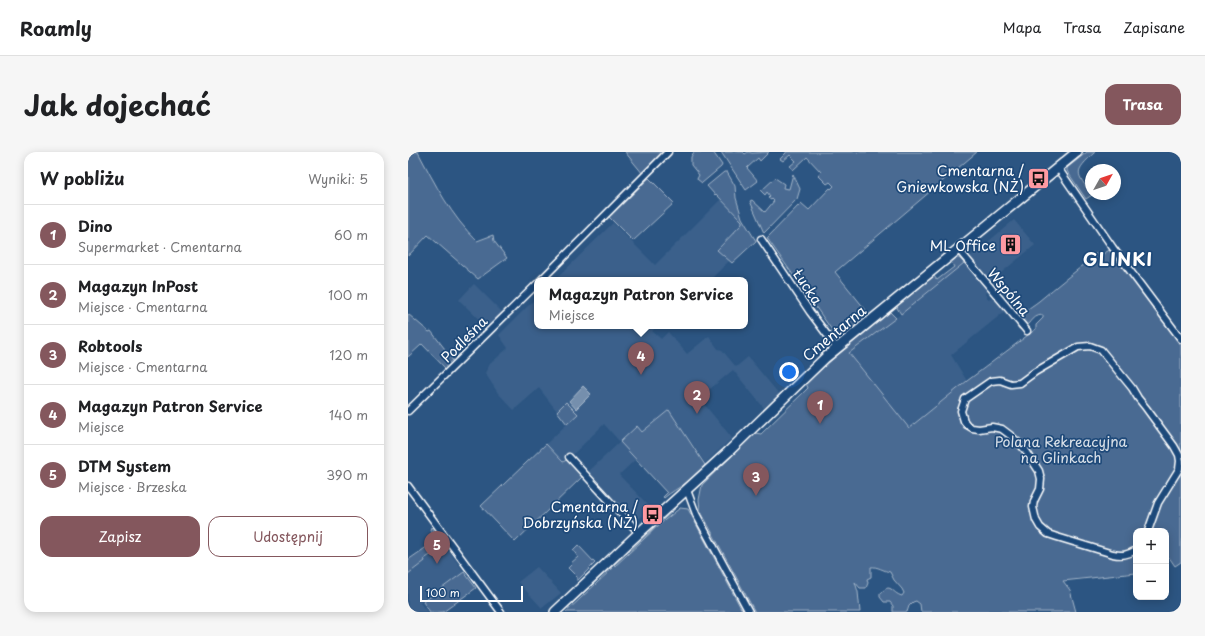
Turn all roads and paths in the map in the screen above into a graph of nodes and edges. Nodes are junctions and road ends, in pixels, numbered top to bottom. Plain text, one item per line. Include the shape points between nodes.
1 (668, 152) edge
2 (1077, 152) edge
3 (1058, 168) junction
4 (761, 239) dead end
5 (958, 249) junction
6 (544, 277) edge
7 (534, 287) edge
8 (1027, 331) dead end
9 (1181, 339) edge
10 (837, 348) junction
11 (408, 411) edge
12 (569, 457) dead end
13 (408, 486) edge
14 (687, 490) junction
15 (1149, 528) edge
16 (639, 533) junction
17 (1133, 552) edge
18 (501, 612) edge
19 (555, 612) edge
20 (749, 612) edge

1 - 6 street
2 - 3 street, Cmentarna
3 - 5 street, Cmentarna
3 - 9 street via 1113,248
4 - 10 street, Łucka
5 - 8 street, Wspólna
5 - 10 street, Cmentarna
7 - 11 street, Podleśna
10 - 14 street, Cmentarna
12 - 16 street
13 - 18 street
14 - 16 street, Cmentarna
14 - 20 street via 696,514
15 - 17 street via 1158,503 1179,470 1179,456 1132,388 1101,350 1090,346 1078,347 1020,383 991,381 965,399 961,411 967,425 979,429 1002,429 1020,444 1032,459 1041,480 1034,501 1036,520 1040,527 1048,534 1113,554 1121,556
16 - 19 street, Cmentarna

